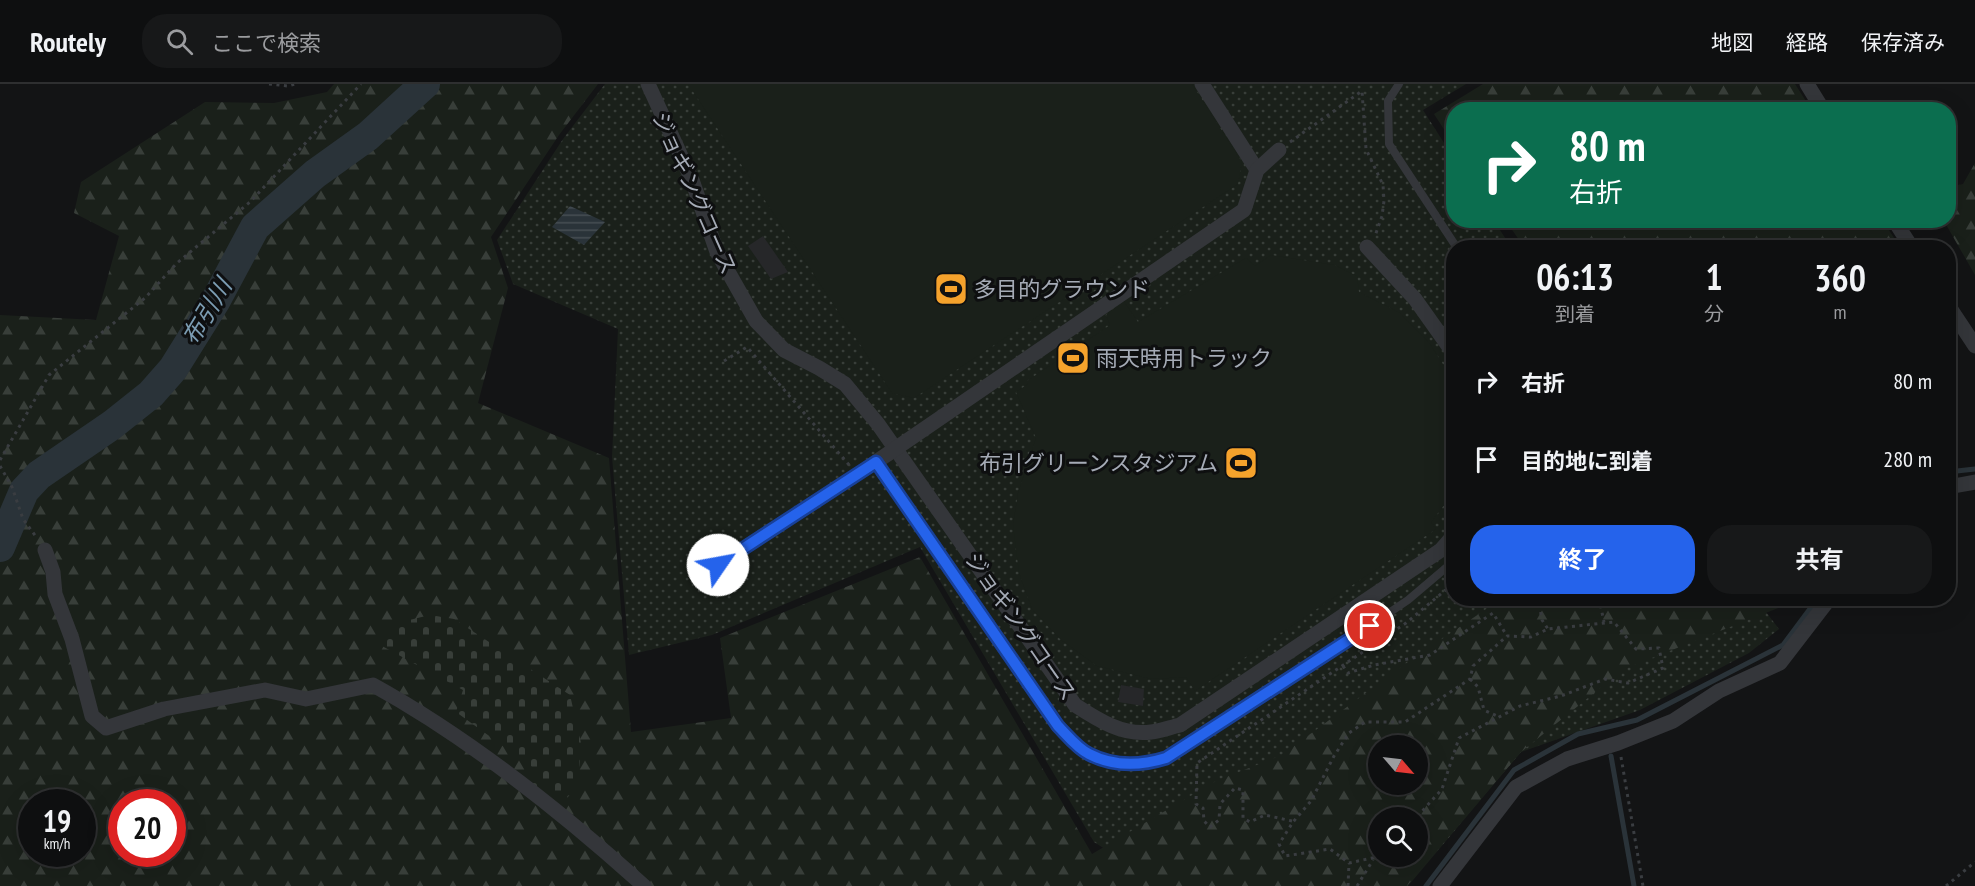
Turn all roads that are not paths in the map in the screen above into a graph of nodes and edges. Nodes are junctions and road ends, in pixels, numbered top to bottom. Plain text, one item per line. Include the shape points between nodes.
1 (648, 84) edge
2 (1202, 84) edge
3 (1399, 84) edge
4 (1807, 84) edge
5 (1818, 102) edge
6 (1279, 150) road end
7 (1257, 170) junction
8 (1452, 240) edge
9 (1367, 247) road end
10 (1956, 316) edge
11 (1446, 343) edge
12 (1975, 346) edge
13 (896, 449) junction
14 (876, 462) junction
15 (1975, 482) edge
16 (1956, 486) edge
17 (1446, 544) edge
18 (45, 550) road end
19 (718, 565) dead end
20 (1446, 568) edge
21 (1824, 606) edge
22 (644, 886) edge
23 (1440, 886) edge

1 - 13 street, ジョギングコース via 692,180 717,252 756,321 784,350 845,384
2 - 7 street
3 - 8 lane via 1388,101 1389,144
4 - 5 street
6 - 7 street
7 - 13 street via 1244,210
9 - 11 street via 1415,299
10 - 12 street
13 - 14 street
13 - 17 street, ジョギングコース via 1075,705 1125,731 1150,732 1180,725
14 - 19 lane
14 - 20 lane via 1058,726 1088,754 1114,763 1143,764 1166,758 1389,613
15 - 16 street
18 - 22 street via 92,716 106,728 164,709 265,690 306,699 373,685 415,708 542,800
21 - 23 street via 1780,663 1719,691 1673,721 1567,759 1516,787

